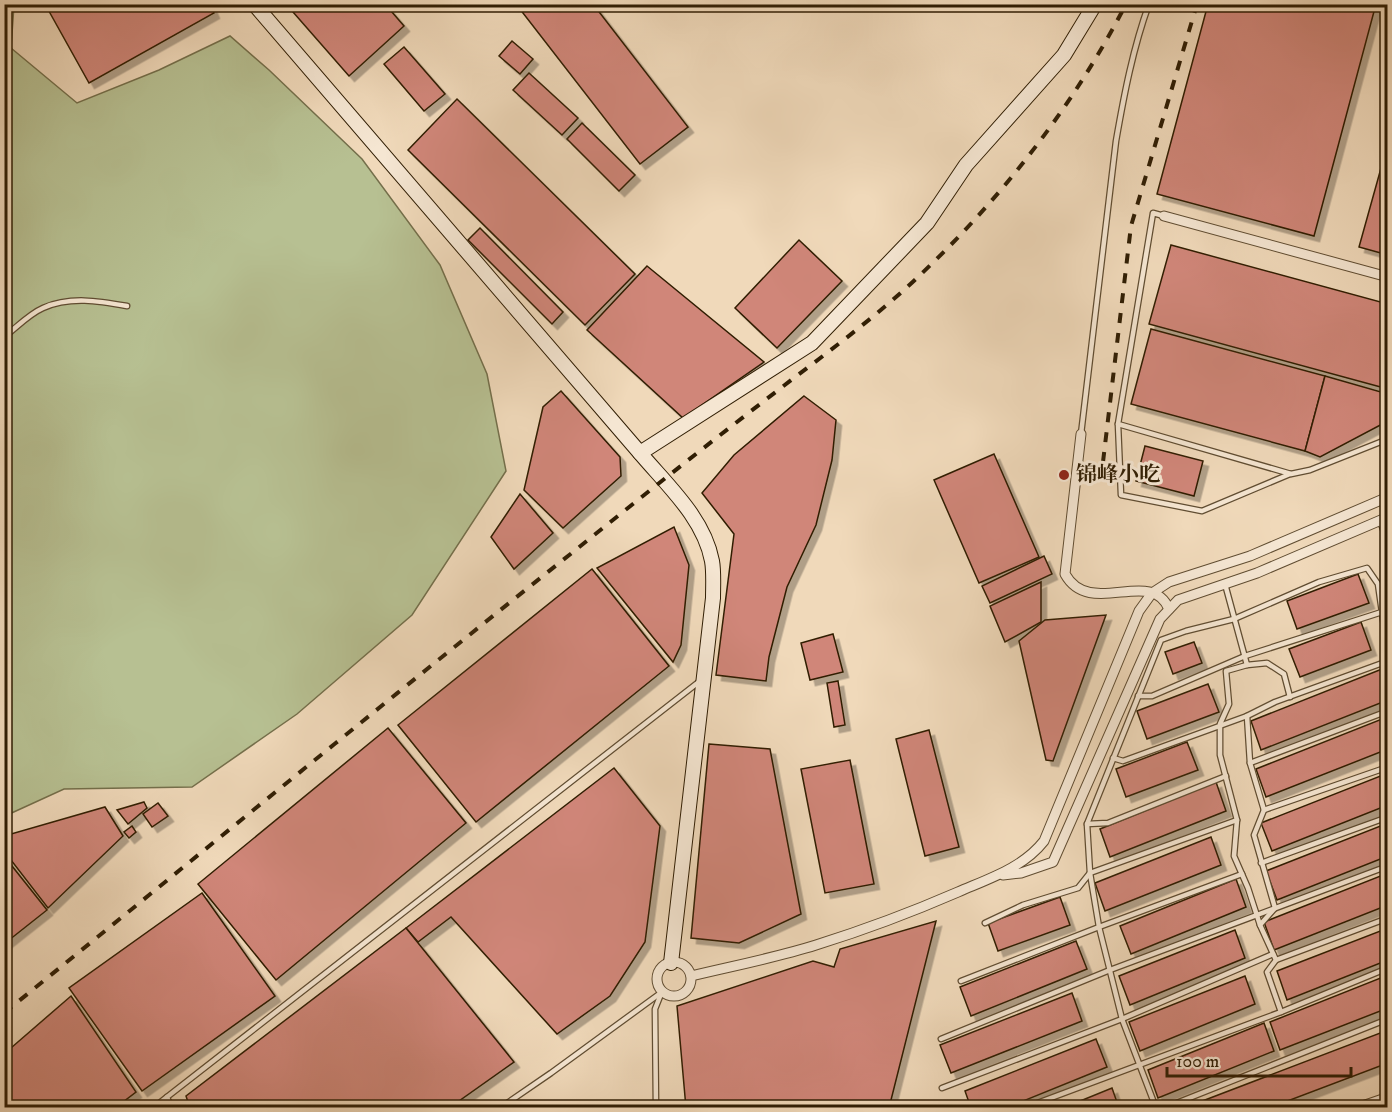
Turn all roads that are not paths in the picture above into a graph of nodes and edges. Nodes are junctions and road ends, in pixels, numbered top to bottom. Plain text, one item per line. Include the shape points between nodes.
1 (254, 4) edge
2 (1095, 4) edge
3 (1149, 4) edge
4 (1164, 216) joint
5 (1388, 277) edge
6 (127, 306) dead end
7 (4, 337) edge
8 (1118, 424) junction
9 (1082, 434) joint
10 (1388, 439) edge
11 (640, 453) junction
12 (1291, 474) junction
13 (1388, 497) edge
14 (1384, 519) edge
15 (1387, 550) edge
16 (1388, 561) edge
17 (1168, 582) junction
18 (1225, 584) junction
19 (1139, 591) junction
20 (1152, 592) junction
21 (1169, 609) junction
22 (1382, 612) junction
23 (1234, 619) junction
24 (1388, 655) edge
25 (1245, 656) junction
26 (1388, 661) edge
27 (1247, 665) junction
28 (704, 678) junction
29 (1138, 696) junction
30 (1290, 697) junction
31 (1388, 711) edge
32 (1247, 716) junction
33 (1220, 724) junction
34 (1113, 758) junction
35 (1250, 763) junction
36 (1388, 767) edge
37 (1226, 776) junction
38 (1264, 810) junction
39 (1388, 817) edge
40 (1237, 820) junction
41 (1087, 824) junction
42 (1261, 863) junction
43 (1388, 866) edge
44 (1090, 873) junction
45 (1242, 874) junction
46 (998, 875) junction
47 (1275, 908) junction
48 (1256, 915) junction
49 (1388, 918) edge
50 (985, 923) dead end
51 (1260, 925) junction
52 (1099, 927) junction
53 (1273, 954) junction
54 (1276, 960) junction
55 (671, 963) junction
56 (1388, 968) edge
57 (1110, 970) junction
58 (691, 976) junction
59 (961, 981) dead end
60 (662, 992) junction
61 (1281, 1012) junction
62 (1122, 1019) junction
63 (1388, 1019) edge
64 (941, 1040) dead end
65 (1139, 1064) junction
66 (942, 1088) dead end
67 (1388, 1095) edge
68 (167, 1097) junction
69 (153, 1107) edge
70 (171, 1107) edge
71 (500, 1107) edge
72 (656, 1107) edge
73 (1024, 1107) edge
74 (1156, 1107) edge
75 (1164, 1107) edge
76 (1350, 1107) edge

1 - 11 street
2 - 11 street via 1064,55 966,165 927,223 812,343
3 - 9 lane via 1139,31 1116,141
4 - 5 street
4 - 8 lane via 1153,213
6 - 7 lane via 97,300 63,302 41,309
8 - 12 lane
8 - 12 lane via 1121,495 1202,511
9 - 19 street via 1065,574 1077,589 1091,594
10 - 12 lane
11 - 28 street via 690,511 712,561 713,598
13 - 17 street via 1250,555
14 - 15 lane
14 - 18 street
15 - 16 lane
17 - 19 street
17 - 20 street
18 - 21 street via 1178,600
18 - 23 lane
19 - 20 street
20 - 21 street via 1165,600
20 - 46 street via 1139,611 1044,841 1022,862
21 - 46 street via 1160,619 1053,862 1021,873
22 - 23 lane via 1378,584 1367,568 1319,582
22 - 24 lane
22 - 25 lane
23 - 25 lane
23 - 29 lane via 1161,640
25 - 27 lane
25 - 29 lane via 1152,696
26 - 30 lane
27 - 30 lane via 1267,663 1284,674
27 - 33 lane via 1226,671 1229,704
28 - 55 street
28 - 68 lane
29 - 34 lane
30 - 32 lane
31 - 35 lane
32 - 33 lane
32 - 35 lane
33 - 34 lane via 1123,761
33 - 37 lane via 1220,755
34 - 41 lane
35 - 38 lane
36 - 38 lane
37 - 40 lane
37 - 41 lane via 1108,823
38 - 42 lane via 1254,835
39 - 42 lane
40 - 44 lane
40 - 45 lane via 1234,856
41 - 44 lane
42 - 47 lane
43 - 47 lane
44 - 50 lane via 1078,888 1023,905
44 - 52 lane
45 - 48 lane
45 - 52 lane
46 - 58 street via 815,946
47 - 48 lane
47 - 51 lane
48 - 51 lane
48 - 57 lane
49 - 54 lane
51 - 53 lane
52 - 57 lane
52 - 59 lane
53 - 54 lane
53 - 62 lane
54 - 61 lane via 1267,972
55 - 58 street via 686,967
55 - 60 street via 657,977
56 - 61 lane
57 - 62 lane
57 - 64 lane
58 - 60 street via 689,987 682,994
60 - 71 lane
60 - 72 lane via 655,1009
61 - 65 lane
62 - 65 lane
62 - 66 lane
63 - 75 lane
65 - 73 lane
65 - 74 lane
67 - 76 lane
68 - 69 lane
68 - 70 lane

